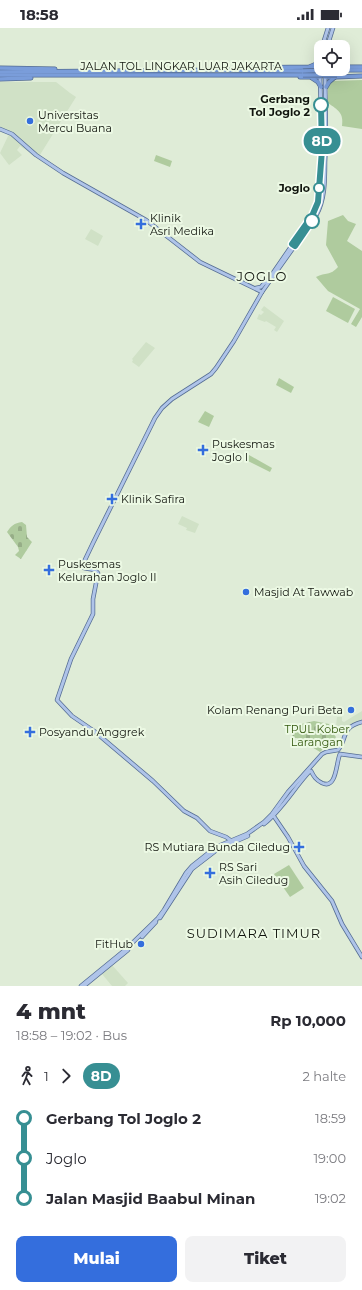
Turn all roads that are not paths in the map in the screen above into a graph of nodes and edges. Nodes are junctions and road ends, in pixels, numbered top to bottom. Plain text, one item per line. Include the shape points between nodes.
1 (328, 28) edge
2 (333, 28) edge
3 (324, 40) edge
4 (329, 40) edge
5 (314, 66) edge
6 (350, 67) edge
7 (362, 67) edge
8 (0, 68) edge
9 (311, 68) junction
10 (233, 70) junction
11 (362, 70) edge
12 (68, 71) junction
13 (0, 72) edge
14 (211, 72) junction
15 (350, 72) edge
16 (140, 73) junction
17 (303, 73) junction
18 (314, 74) edge
19 (0, 75) edge
20 (176, 75) junction
21 (350, 75) edge
22 (362, 75) edge
23 (37, 76) junction
24 (330, 76) edge
25 (335, 76) edge
26 (311, 77) junction
27 (320, 77) joint
28 (325, 77) joint
29 (0, 79) edge
30 (321, 87) junction
31 (326, 87) junction
32 (326, 100) junction
33 (321, 101) junction
34 (0, 129) edge
35 (321, 197) junction
36 (269, 279) junction
37 (252, 287) junction
38 (262, 292) junction
39 (362, 722) edge
40 (341, 744) junction
41 (362, 757) edge
42 (315, 761) junction
43 (308, 770) junction
44 (320, 781) junction
45 (273, 815) junction
46 (221, 835) junction
47 (237, 839) junction
48 (231, 841) junction
49 (224, 843) junction
50 (362, 957) edge
51 (100, 972) junction
52 (81, 986) edge
53 (84, 986) edge

1 - 3 main road
2 - 4 main road
5 - 9 highway
6 - 7 highway
8 - 12 highway
9 - 10 highway
9 - 26 highway via 314,73
10 - 14 highway, JALAN TOL LINGKAR LUAR JAKARTA
10 - 17 highway, JALAN TOL LINGKAR LUAR JAKARTA
11 - 15 highway, JALAN TOL LINGKAR LUAR JAKARTA
12 - 13 highway, JALAN TOL LINGKAR LUAR JAKARTA
12 - 16 highway, JALAN TOL LINGKAR LUAR JAKARTA
14 - 16 highway, JALAN TOL LINGKAR LUAR JAKARTA
14 - 17 highway, JALAN TOL LINGKAR LUAR JAKARTA
14 - 20 highway, JALAN TOL LINGKAR LUAR JAKARTA
16 - 20 highway, JALAN TOL LINGKAR LUAR JAKARTA
16 - 23 highway, JALAN TOL LINGKAR LUAR JAKARTA
17 - 18 highway, JALAN TOL LINGKAR LUAR JAKARTA, bridge
19 - 23 highway, JALAN TOL LINGKAR LUAR JAKARTA
20 - 26 highway
21 - 22 highway, JALAN TOL LINGKAR LUAR JAKARTA
23 - 29 highway
24 - 28 highway
25 - 31 highway
26 - 27 highway
26 - 30 highway
27 - 30 main road
28 - 31 main road
30 - 33 main road
31 - 32 main road
32 - 33 main road
32 - 35 main road via 327,130
33 - 35 main road
34 - 37 main road via 12,134 36,155 63,173 146,220 200,262
35 - 36 main road via 312,216
35 - 38 main road via 321,207 316,216
36 - 37 main road via 261,287
36 - 38 main road
37 - 38 main road
38 - 46 main road via 214,371 172,399 157,415 83,564 84,568 98,573 93,612 71,659 57,700 72,716 153,780 184,811 197,818 210,831
39 - 40 main road via 347,730
40 - 41 main road via 345,753
40 - 42 main road via 338,750 324,753
41 - 44 main road via 341,754 332,782 328,784
42 - 43 main road
42 - 44 main road via 314,771
43 - 44 main road
43 - 45 main road
45 - 47 main road
45 - 50 main road via 303,864 332,901 342,924
46 - 48 main road
46 - 49 main road
47 - 48 main road
47 - 48 main road
48 - 49 main road
48 - 51 main road via 192,869 163,915 145,934
49 - 51 main road via 212,849 192,866 158,918
51 - 52 main road
51 - 53 main road

